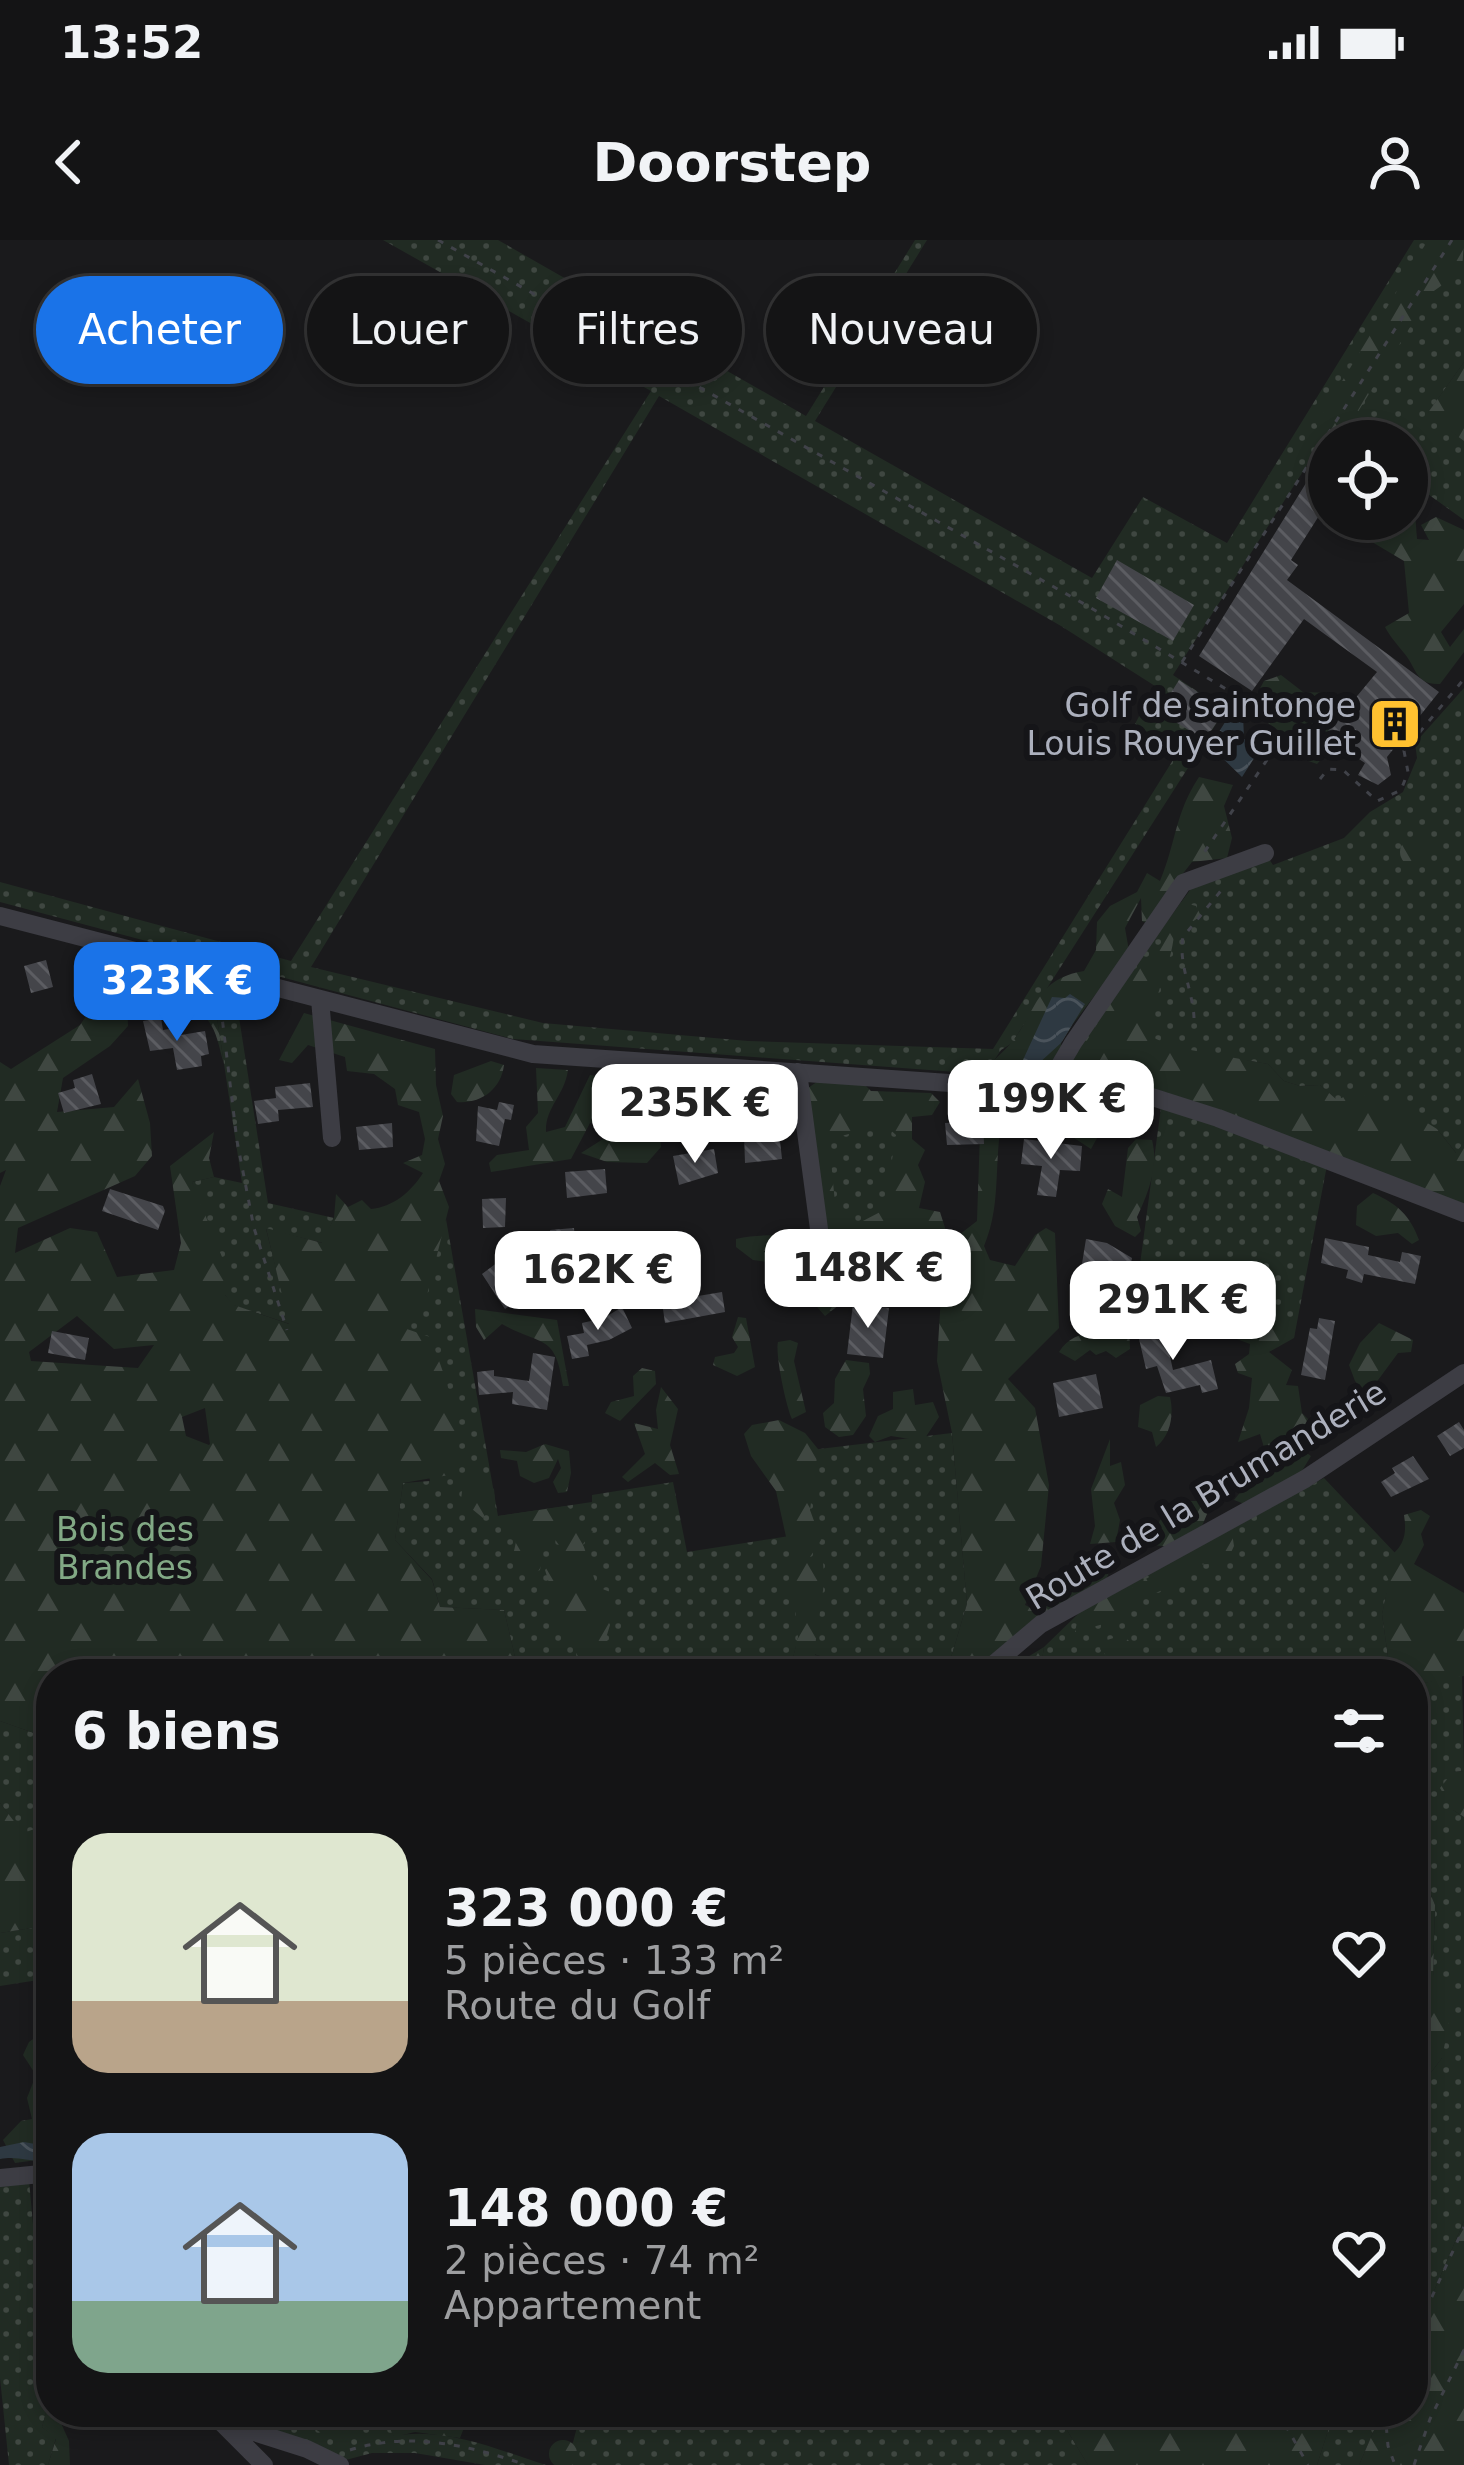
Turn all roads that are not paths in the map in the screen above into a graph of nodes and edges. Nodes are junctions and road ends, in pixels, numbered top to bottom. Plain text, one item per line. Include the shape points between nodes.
1 (1265, 853) dead end
2 (0, 916) edge
3 (320, 999) junction
4 (798, 1072) junction
5 (1046, 1089) junction
6 (332, 1138) dead end
7 (1464, 1213) edge
8 (821, 1244) dead end
9 (1464, 1373) edge
10 (1000, 1659) edge
11 (36, 2174) edge
12 (0, 2178) edge
13 (224, 2427) edge
14 (242, 2427) edge
15 (255, 2461) edge
16 (336, 2462) edge

1 - 5 street via 1183,884
2 - 3 street
3 - 4 street via 533,1054
3 - 6 street
4 - 5 street
4 - 8 street
5 - 7 street via 1152,1097
9 - 10 street, Route de la Brumanderie via 1304,1479 1041,1624
11 - 12 street
13 - 15 street
14 - 16 street

